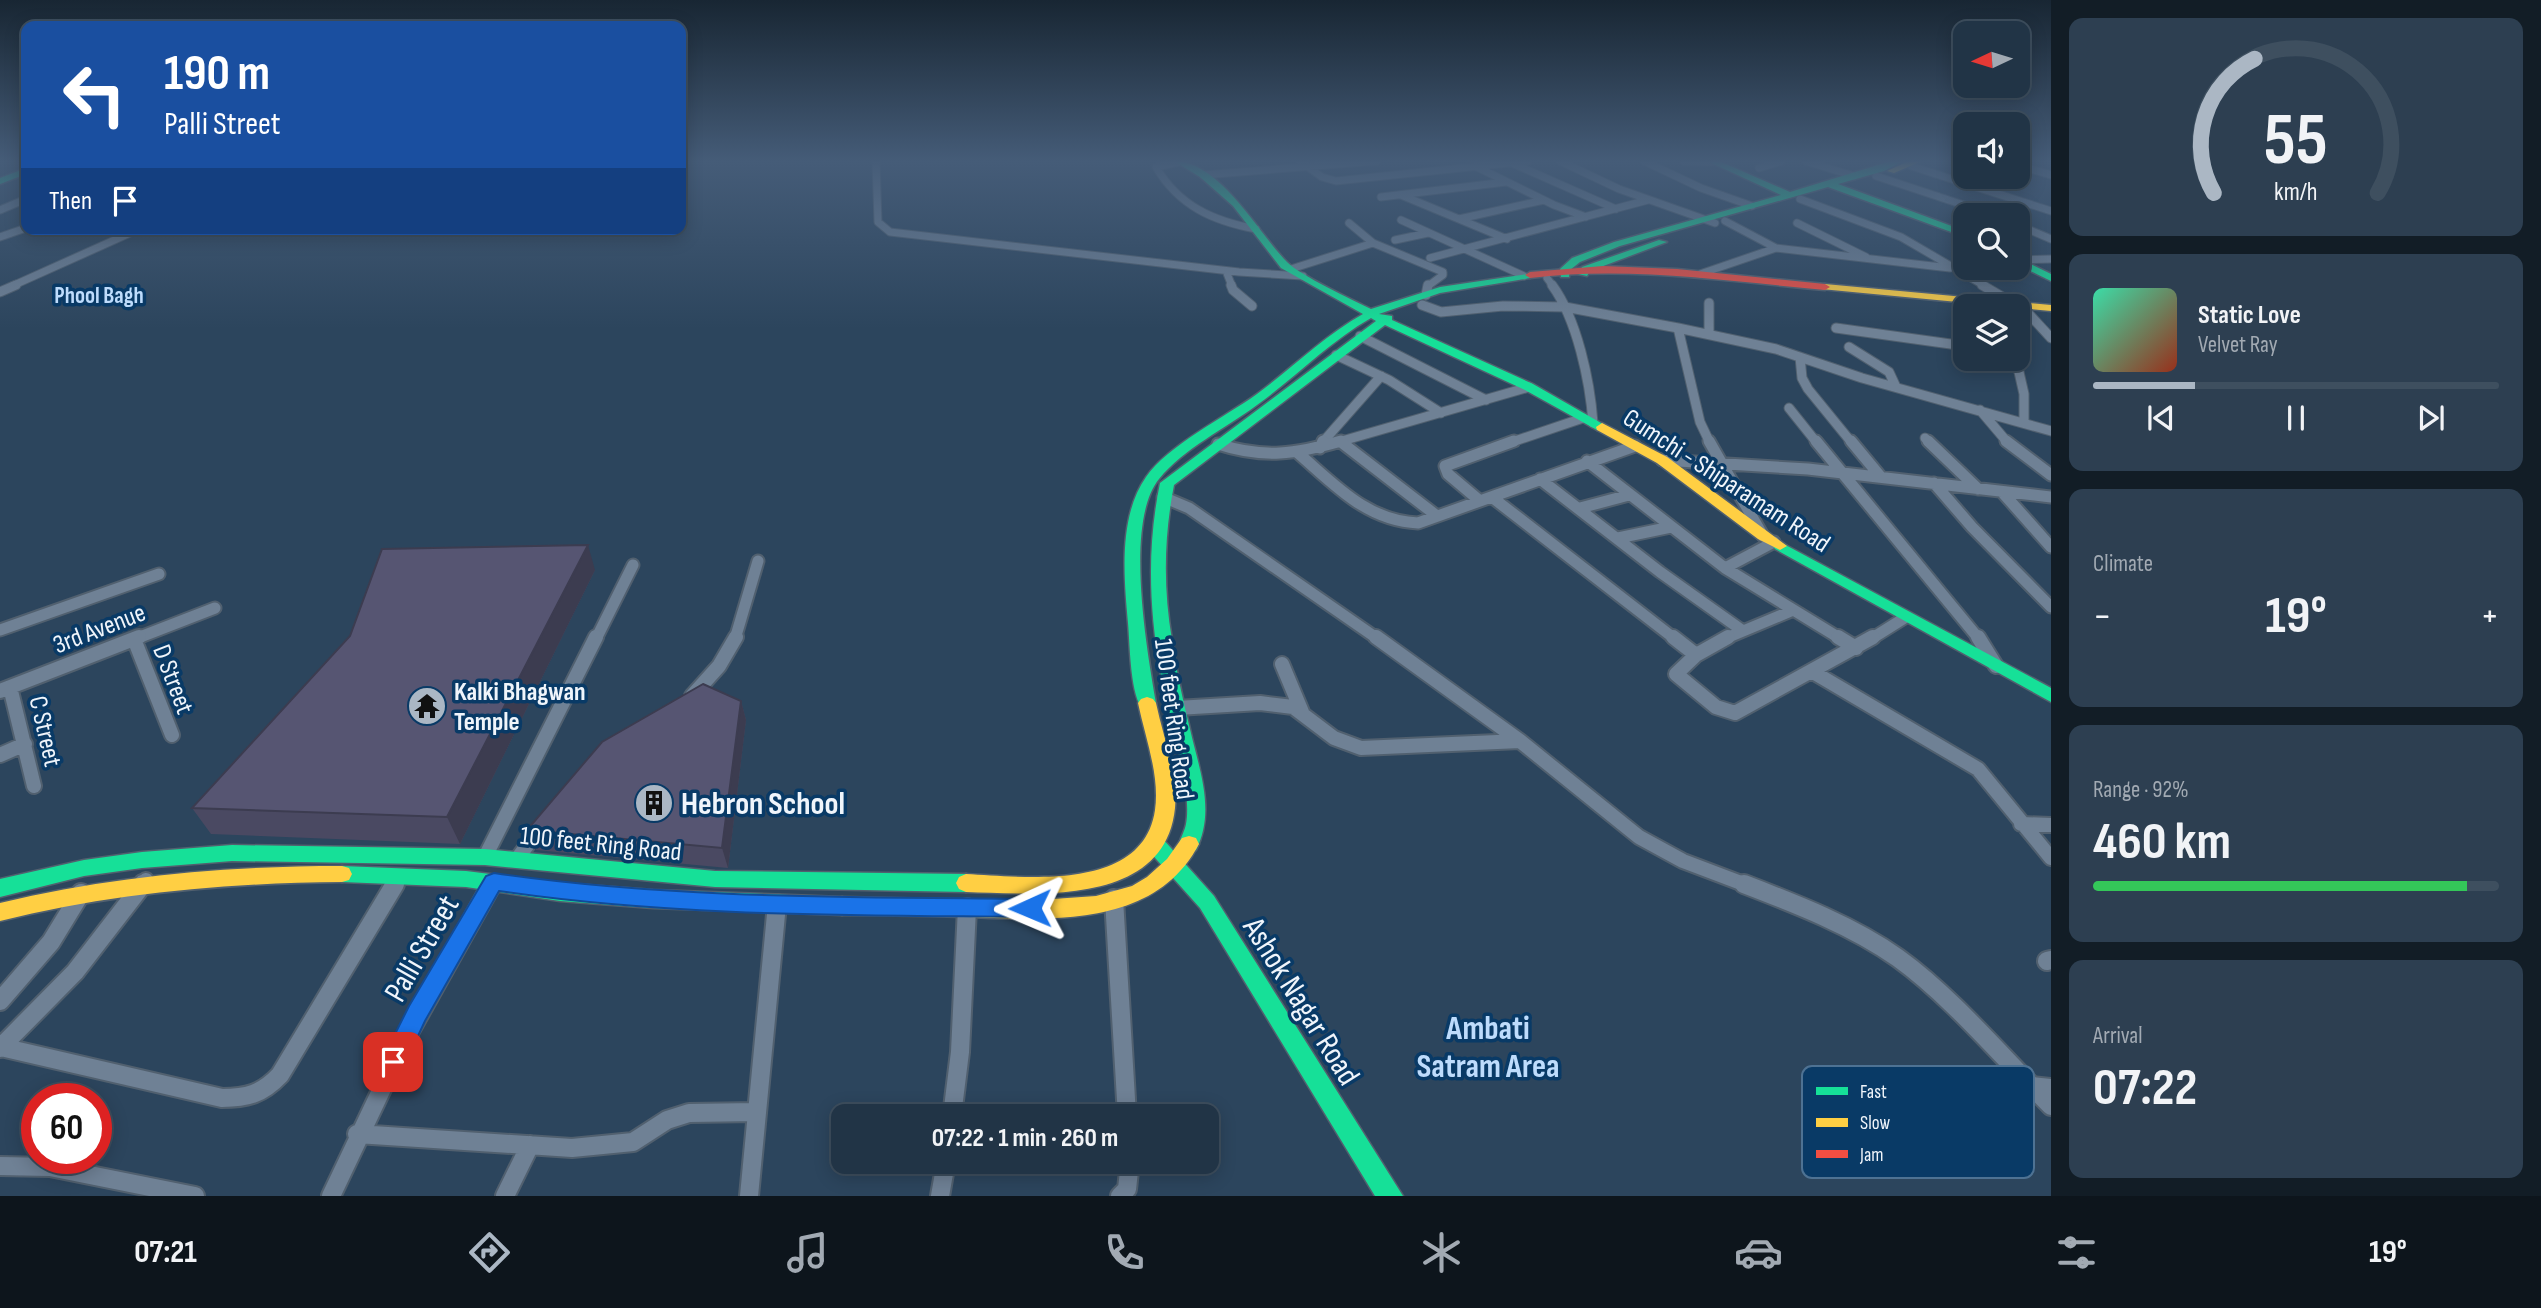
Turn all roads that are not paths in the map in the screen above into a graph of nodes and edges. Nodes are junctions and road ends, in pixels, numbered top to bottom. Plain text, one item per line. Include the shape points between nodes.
1 (878, 217) edge
2 (1211, 217) edge
3 (1246, 217) edge
4 (1454, 217) edge
5 (1469, 217) edge
6 (1587, 217) edge
7 (1702, 217) edge
8 (1725, 217) edge
9 (1729, 217) edge
10 (1847, 217) edge
11 (1921, 217) edge
12 (1459, 219) junction
13 (1401, 220) dead end
14 (1715, 221) junction
15 (1349, 223) dead end
16 (1797, 223) dead end
17 (1256, 229) junction
18 (1953, 229) edge
19 (21, 230) edge
20 (2030, 230) edge
21 (1428, 233) junction
22 (126, 235) edge
23 (0, 237) edge
24 (1507, 239) junction
25 (2051, 239) edge
26 (1395, 240) dead end
27 (1373, 243) junction
28 (1776, 247) junction
29 (1464, 251) junction
30 (1430, 258) dead end
31 (2051, 259) edge
32 (1873, 260) junction
33 (2030, 260) edge
34 (1953, 266) edge
35 (2030, 267) edge
36 (1953, 268) edge
37 (1226, 271) junction
38 (1585, 271) junction
39 (1297, 272) junction
40 (1565, 272) junction
41 (1700, 274) junction
42 (1524, 276) junction
43 (1547, 278) junction
44 (2051, 278) edge
45 (1975, 280) edge
46 (0, 292) edge
47 (1997, 294) edge
48 (1424, 300) junction
49 (1953, 302) edge
50 (1709, 303) dead end
51 (1953, 304) edge
52 (1252, 306) dead end
53 (1565, 307) junction
54 (2051, 308) edge
55 (2030, 309) edge
56 (2030, 311) edge
57 (2051, 315) edge
58 (1378, 317) junction
59 (2030, 318) edge
60 (1678, 328) junction
61 (1836, 328) dead end
62 (1709, 334) junction
63 (1360, 335) junction
64 (2051, 338) edge
65 (1953, 343) edge
66 (1849, 347) dead end
67 (1336, 355) junction
68 (1800, 357) junction
69 (2018, 371) edge
70 (1381, 376) junction
71 (1529, 387) junction
72 (1896, 387) junction
73 (1486, 400) junction
74 (1789, 408) dead end
75 (1980, 410) junction
76 (1441, 413) junction
77 (1588, 420) junction
78 (2024, 423) junction
79 (2051, 431) edge
80 (1925, 438) dead end
81 (1341, 442) junction
82 (1218, 444) junction
83 (1635, 446) junction
84 (1320, 448) junction
85 (1298, 453) junction
86 (1662, 460) junction
87 (1587, 461) junction
88 (1719, 461) junction
89 (1842, 471) junction
90 (2051, 475) edge
91 (1880, 476) junction
92 (1540, 479) junction
93 (1934, 483) junction
94 (1978, 489) junction
95 (2003, 493) junction
96 (1629, 495) junction
97 (1163, 497) junction
98 (2051, 497) edge
99 (1487, 500) junction
100 (1580, 508) junction
101 (1437, 516) junction
102 (1671, 527) junction
103 (1618, 538) junction
104 (1768, 539) junction
105 (2051, 547) edge
106 (758, 561) dead end
107 (633, 565) dead end
108 (1725, 568) junction
109 (159, 574) dead end
110 (2051, 607) edge
111 (215, 608) dead end
112 (1791, 611) junction
113 (1906, 617) junction
114 (0, 630) edge
115 (1743, 631) junction
116 (134, 639) junction
117 (1856, 648) junction
118 (1696, 654) junction
119 (1282, 664) dead end
120 (1996, 666) junction
121 (1813, 672) junction
122 (5, 689) edge
123 (2051, 696) edge
124 (677, 708) edge
125 (1177, 708) junction
126 (1302, 712) junction
127 (172, 735) dead end
128 (1520, 741) junction
129 (25, 744) junction
130 (0, 755) edge
131 (34, 786) dead end
132 (550, 816) edge
133 (2021, 824) junction
134 (2051, 825) edge
135 (1155, 844) junction
136 (485, 857) junction
137 (2051, 858) edge
138 (517, 859) junction
139 (1176, 864) junction
140 (399, 877) junction
141 (146, 880) junction
142 (494, 882) junction
143 (0, 888) edge
144 (82, 891) junction
145 (1114, 899) junction
146 (777, 904) junction
147 (967, 908) junction
148 (0, 912) edge
149 (0, 1002) edge
150 (1, 1047) edge
151 (2011, 1066) edge
152 (2034, 1089) edge
153 (954, 1104) edge
154 (1126, 1104) edge
155 (2051, 1106) edge
156 (757, 1112) junction
157 (357, 1133) junction
158 (530, 1145) junction
159 (0, 1166) edge
160 (944, 1174) edge
161 (1128, 1174) edge
162 (195, 1196) edge
163 (331, 1196) edge
164 (505, 1196) edge
165 (749, 1196) edge
166 (940, 1196) edge
167 (1120, 1196) edge
168 (1390, 1196) edge

1 - 37 street via 881,227 890,232
2 - 17 street
3 - 17 main road, Gumchi - Shiparamam Road
4 - 12 street
5 - 12 street
6 - 24 street
7 - 14 street
8 - 14 main road
9 - 14 main road
10 - 34 street via 1901,237
11 - 18 main road
12 - 24 street
13 - 21 street
14 - 28 street
14 - 38 main road
14 - 40 main road via 1617,244 1576,260
15 - 27 street
16 - 32 street
17 - 39 main road, Gumchi - Shiparamam Road via 1285,266
19 - 23 street
20 - 25 street
21 - 26 street
21 - 29 street
22 - 46 street
24 - 29 street
27 - 39 street
27 - 48 street via 1443,272 1428,284
28 - 32 street
28 - 41 street
29 - 30 street
29 - 42 street
31 - 33 street
32 - 36 street
35 - 44 main road
37 - 39 street
37 - 52 street via 1233,290
38 - 40 main road, 100 feet Ring Road
38 - 41 main road, 100 feet Ring Road
38 - 51 main road, 100 feet Ring Road via 1690,277
39 - 58 main road, Gumchi - Shiparamam Road
40 - 42 main road, 100 feet Ring Road
40 - 43 main road, 100 feet Ring Road
41 - 49 main road, 100 feet Ring Road
42 - 48 main road, 100 feet Ring Road via 1452,286
43 - 48 main road, 100 feet Ring Road
43 - 53 street
45 - 47 street
48 - 53 street via 1441,312
48 - 58 main road, 100 feet Ring Road
50 - 62 street
53 - 60 street
53 - 77 street via 1591,395
54 - 55 main road, 100 feet Ring Road
56 - 57 main road, 100 feet Ring Road
58 - 63 main road, 100 feet Ring Road
58 - 71 main road, Gumchi - Shiparamam Road
58 - 135 main road, 100 feet Ring Road via 1358,321 1319,348 1268,392 1165,466 1142,494 1135,597 1164,803
59 - 64 street
60 - 62 street
60 - 88 street via 1700,422
61 - 65 street
62 - 68 street
63 - 67 main road, 100 feet Ring Road
63 - 73 street
66 - 72 street via 1889,372
67 - 70 street
67 - 82 main road, 100 feet Ring Road
68 - 72 street
68 - 91 street via 1808,389
69 - 78 street
70 - 76 street
70 - 84 street
71 - 73 street
71 - 77 main road, Gumchi - Shiparamam Road
72 - 75 street
73 - 76 street
74 - 89 street
75 - 78 street
75 - 90 street via 1990,426
76 - 81 street
77 - 83 main road, Gumchi - Shiparamam Road
77 - 99 street via 1445,466 1448,474
78 - 79 street
80 - 94 street
81 - 84 street
81 - 101 street
82 - 85 street via 1243,452
82 - 97 main road, 100 feet Ring Road via 1167,483
83 - 86 main road, Gumchi - Shiparamam Road
83 - 87 street
84 - 85 street
85 - 101 street via 1373,515 1397,524
86 - 88 street
86 - 104 main road, Gumchi - Shiparamam Road
87 - 92 street
87 - 96 street
88 - 89 street
88 - 104 street
89 - 91 street
89 - 120 street via 1978,637
91 - 93 street
92 - 99 street
92 - 100 street
93 - 94 street
93 - 110 street
94 - 95 street
95 - 98 street
95 - 105 street
96 - 100 street
96 - 102 street
97 - 125 main road, 100 feet Ring Road via 1155,596
97 - 128 street via 1200,515
99 - 101 street
99 - 118 street
100 - 103 street
102 - 103 street
102 - 108 street
103 - 115 street
104 - 108 street
104 - 113 main road, Gumchi - Shiparamam Road
106 - 124 street via 741,631 730,652 709,681
107 - 136 street
108 - 112 street
109 - 114 street
111 - 116 street, 3rd Avenue
112 - 115 street
112 - 117 street
113 - 117 street
113 - 120 main road, Gumchi - Shiparamam Road
115 - 118 street
116 - 122 street, 3rd Avenue
116 - 127 street, D Street
117 - 121 street
118 - 121 street via 1676,674 1729,713 1745,710
119 - 126 street
120 - 123 main road, Gumchi - Shiparamam Road
121 - 133 street via 1978,769
122 - 129 street, C Street
125 - 126 street via 1276,704
125 - 139 main road, 100 feet Ring Road via 1196,795 1193,834
126 - 128 street via 1334,738 1361,748
128 - 151 street via 1639,838 1845,928 1897,957
129 - 130 street
129 - 131 street, C Street
132 - 138 street
133 - 134 street
133 - 137 street
135 - 138 main road, 100 feet Ring Road via 1113,874 1063,884 715,879
135 - 139 main road, Ashok Nagar Road
136 - 138 main road, 100 feet Ring Road
136 - 143 main road, 100 feet Ring Road via 203,854 84,868
139 - 145 main road, 100 feet Ring Road via 1139,892
139 - 168 main road, Ashok Nagar Road via 1207,902
140 - 141 main road, 100 feet Ring Road via 269,873
140 - 142 main road, 100 feet Ring Road
140 - 150 street via 308,1031 266,1090 244,1098 222,1098
141 - 144 main road, 100 feet Ring Road
141 - 150 street via 75,972
142 - 146 main road, 100 feet Ring Road via 559,891
142 - 157 street, Palli Street via 417,1014
144 - 148 main road, 100 feet Ring Road
144 - 149 street via 51,942
145 - 147 main road, 100 feet Ring Road via 1085,906
145 - 154 street
146 - 147 main road, 100 feet Ring Road
146 - 156 street
147 - 153 street
152 - 155 street
156 - 158 street via 688,1113 667,1120 633,1142 609,1146
156 - 165 street
157 - 158 street
157 - 163 street, Palli Street
158 - 164 street
159 - 162 street via 50,1167
160 - 166 street
161 - 167 street

